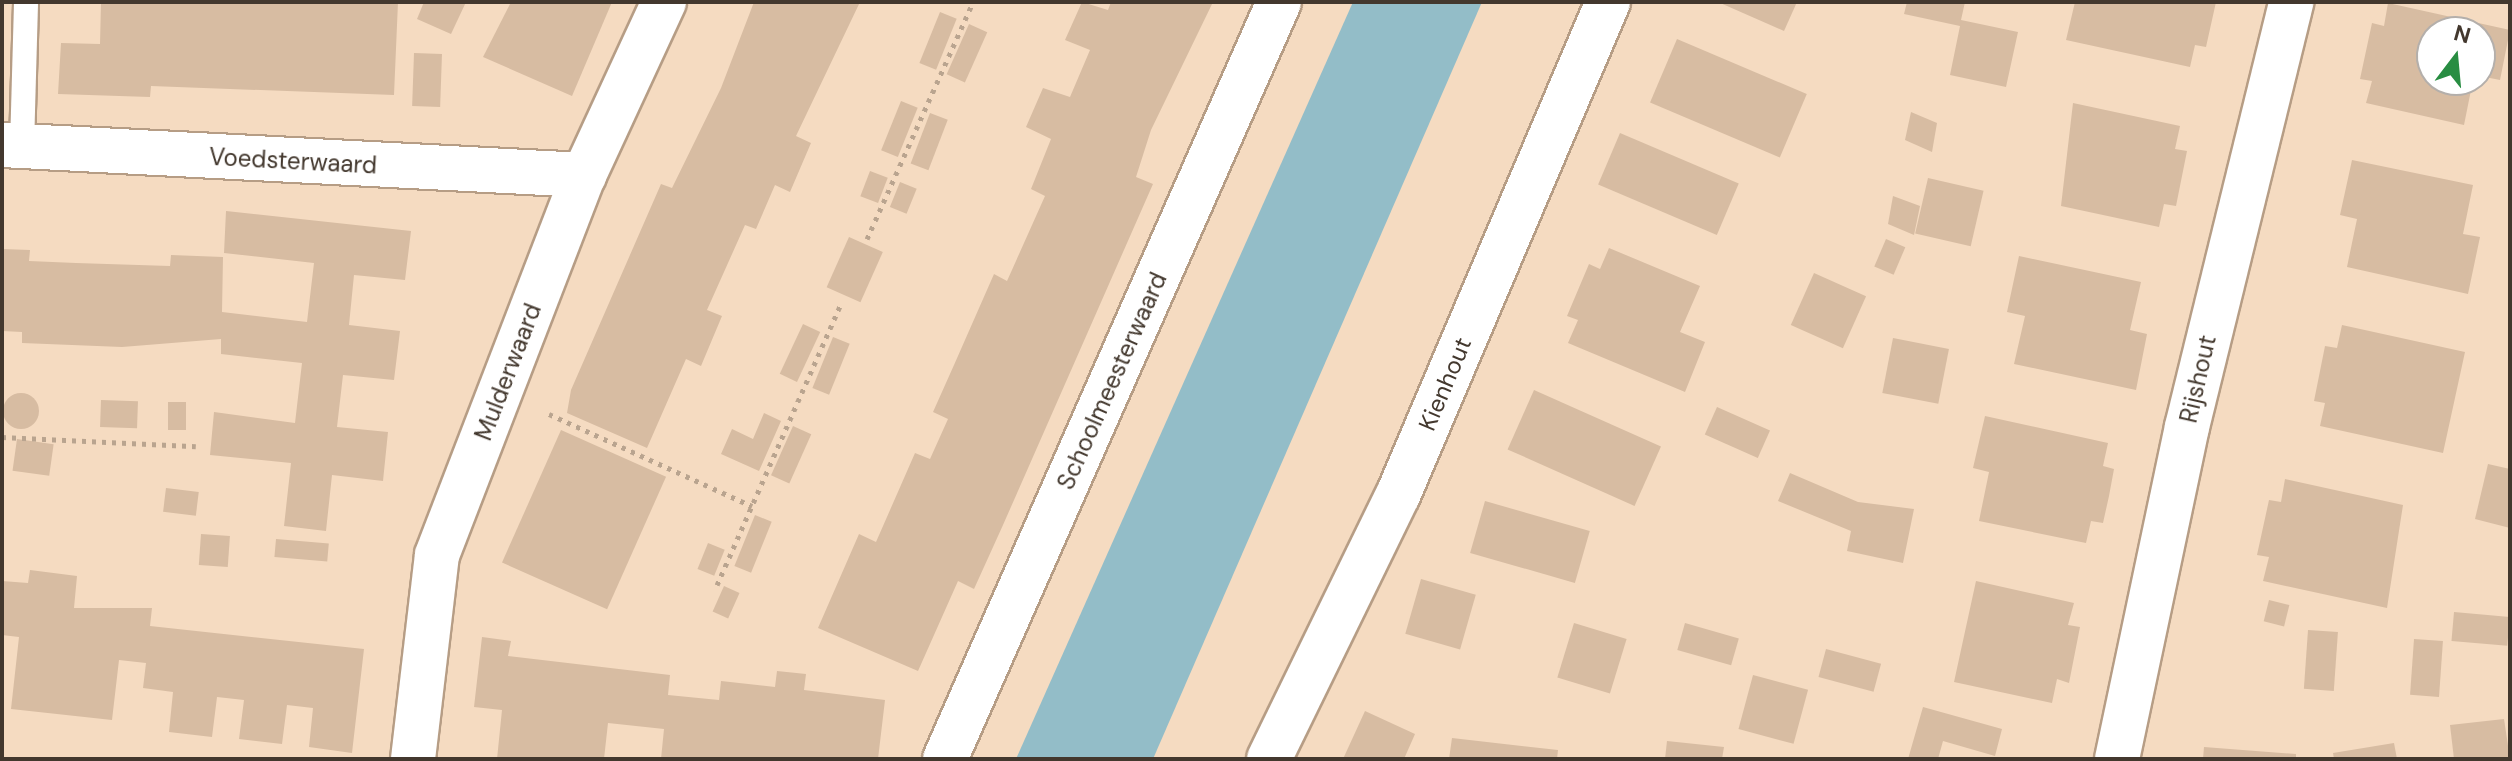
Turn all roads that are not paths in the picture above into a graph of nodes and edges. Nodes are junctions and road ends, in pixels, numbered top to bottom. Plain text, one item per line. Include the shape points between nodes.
1 (26, 2) edge
2 (664, 2) edge
3 (1279, 2) edge
4 (1608, 2) edge
5 (2291, 2) edge
6 (12, 146) edge
7 (584, 175) junction
8 (413, 759) edge
9 (945, 759) edge
10 (1269, 759) edge
11 (2117, 759) edge

1 - 6 lane
2 - 7 street, Mulderwaard
3 - 9 street, Schoolmeesterwaard
4 - 10 street, Kienhout via 1398,495
5 - 11 street, Rijshout via 2187,427
6 - 7 street, Voedsterwaard
7 - 8 street, Mulderwaard via 437,555

